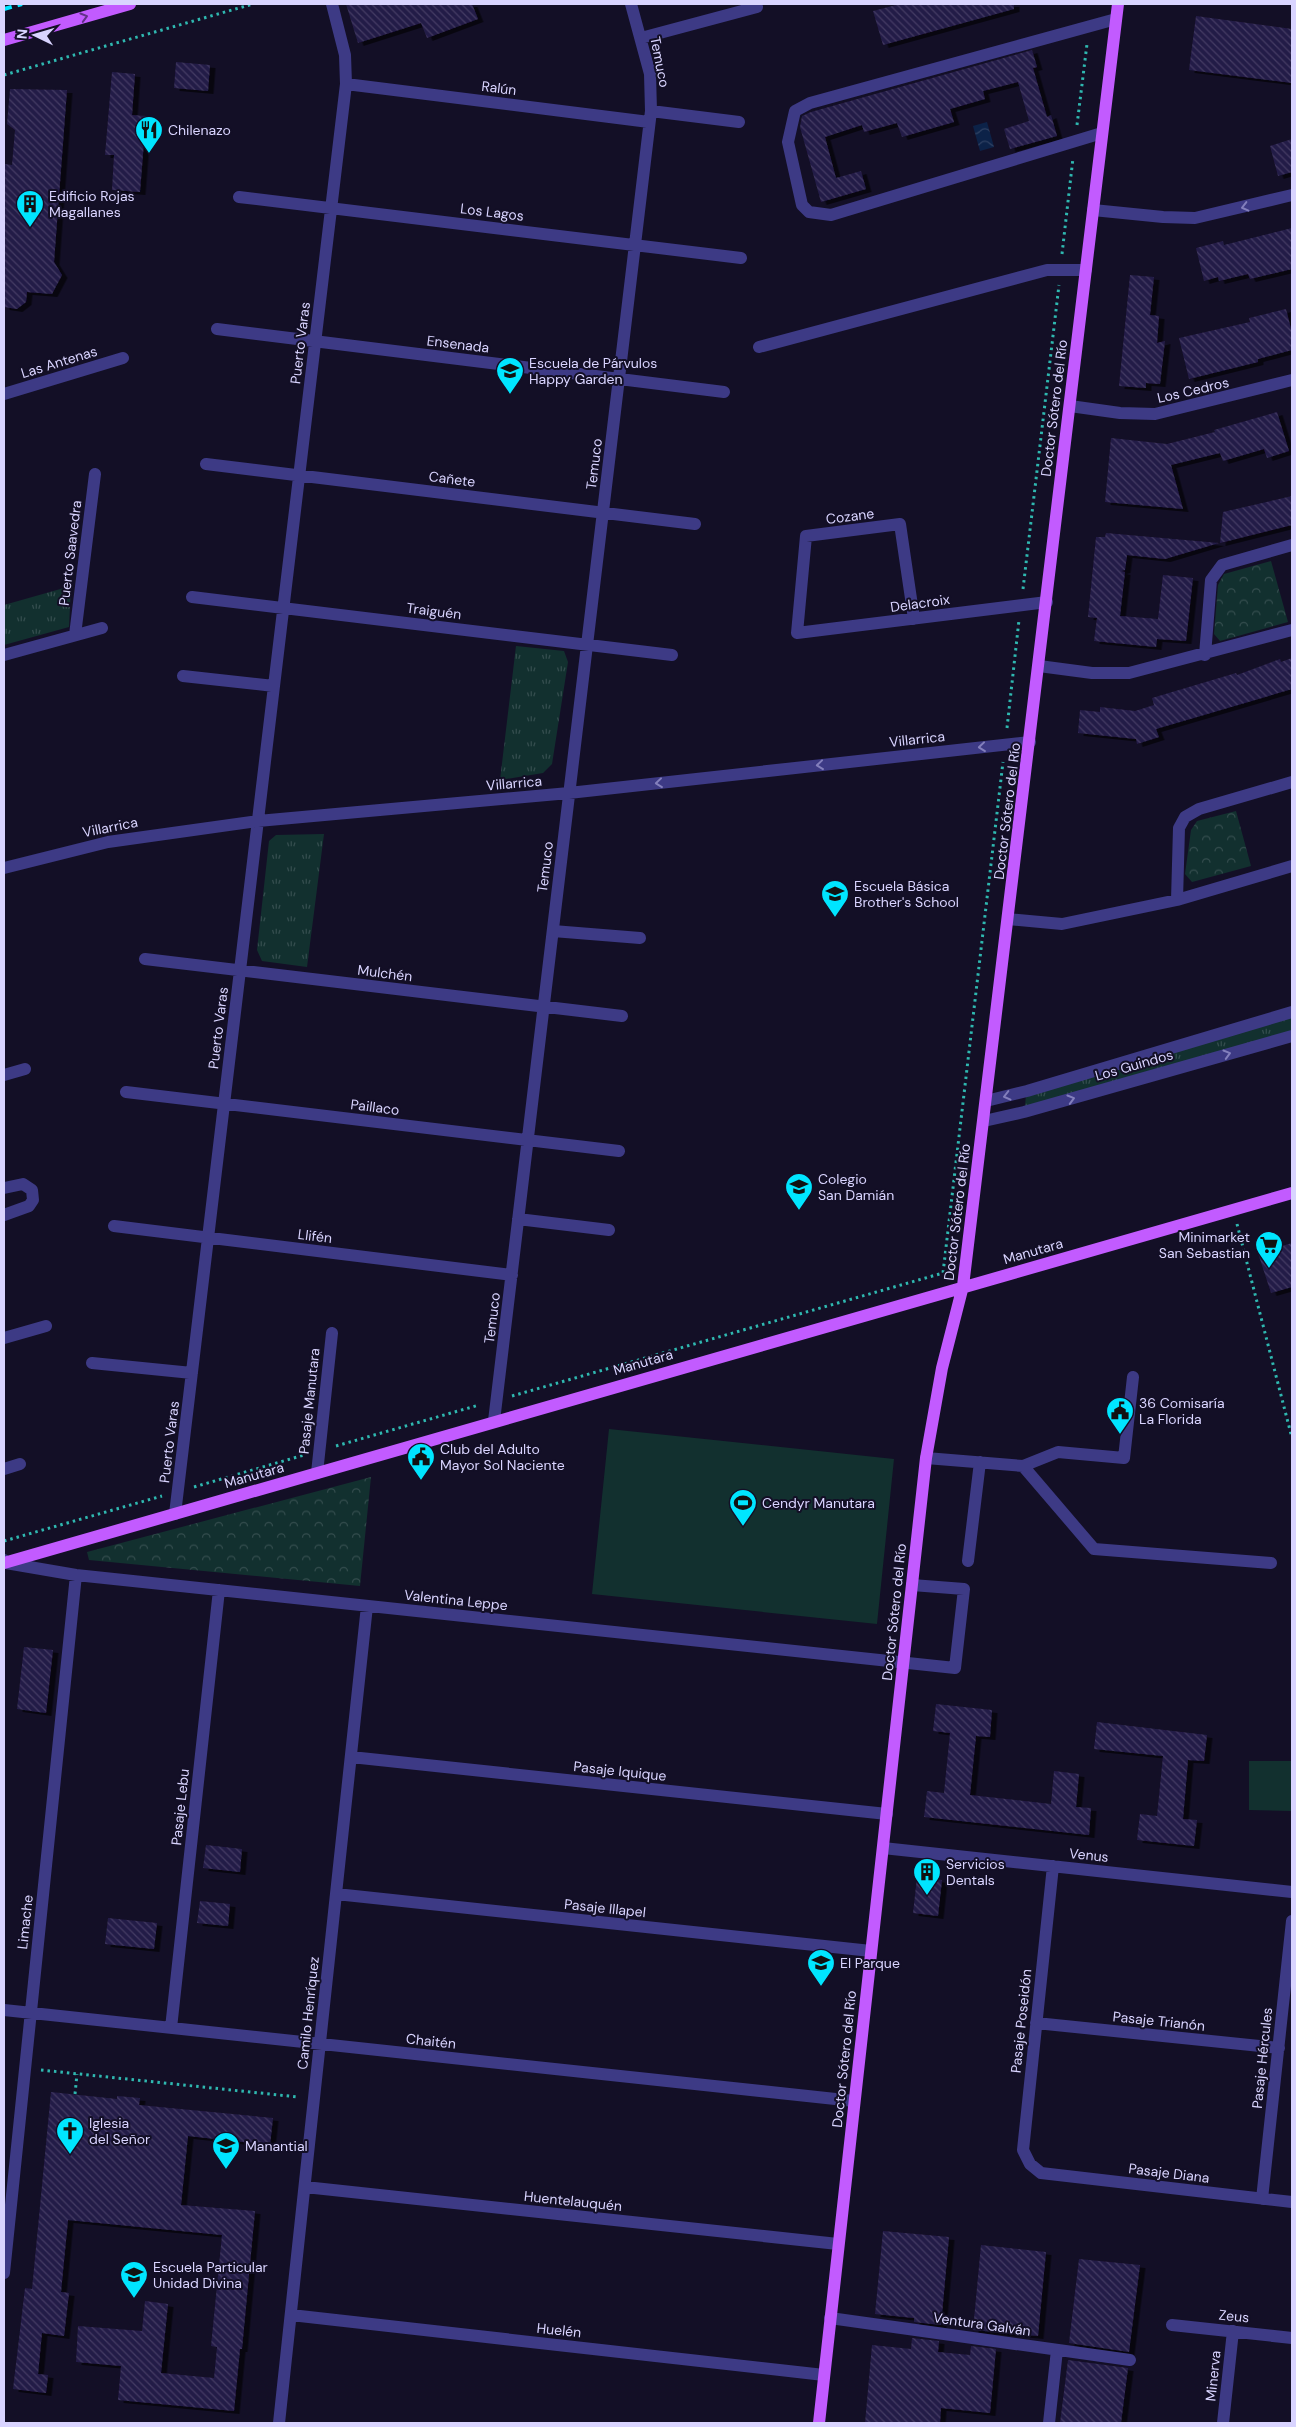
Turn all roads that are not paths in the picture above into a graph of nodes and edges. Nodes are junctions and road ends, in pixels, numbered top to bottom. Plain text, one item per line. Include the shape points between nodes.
1 (130, 4) edge
2 (332, 4) edge
3 (631, 4) edge
4 (1118, 4) edge
5 (757, 7) dead end
6 (1116, 19) junction
7 (641, 38) junction
8 (4, 40) edge
9 (346, 84) junction
10 (650, 116) junction
11 (739, 122) dead end
12 (1102, 133) junction
13 (1292, 195) edge
14 (239, 197) dead end
15 (331, 208) junction
16 (1093, 210) junction
17 (635, 245) junction
18 (741, 258) dead end
19 (1086, 270) junction
20 (217, 329) dead end
21 (315, 341) junction
22 (759, 347) dead end
23 (122, 358) dead end
24 (619, 379) junction
25 (1292, 380) edge
26 (724, 392) dead end
27 (4, 394) edge
28 (1070, 406) junction
29 (206, 464) dead end
30 (95, 474) dead end
31 (299, 475) junction
32 (603, 513) junction
33 (695, 524) dead end
34 (1292, 545) edge
35 (192, 597) dead end
36 (1047, 602) junction
37 (283, 608) junction
38 (914, 620) junction
39 (102, 628) dead end
40 (1292, 630) edge
41 (797, 633) joint
42 (75, 635) junction
43 (587, 645) junction
44 (4, 655) edge
45 (672, 655) dead end
46 (1205, 655) junction
47 (1039, 666) junction
48 (183, 676) dead end
49 (274, 686) junction
50 (1030, 742) junction
51 (1292, 782) edge
52 (569, 793) junction
53 (258, 821) junction
54 (1292, 866) edge
55 (4, 868) edge
56 (1177, 900) junction
57 (1008, 919) junction
58 (553, 930) junction
59 (640, 938) dead end
60 (145, 960) dead end
61 (240, 971) junction
62 (544, 1007) junction
63 (1292, 1012) edge
64 (622, 1016) dead end
65 (1292, 1036) edge
66 (25, 1069) dead end
67 (4, 1075) edge
68 (126, 1092) dead end
69 (986, 1101) junction
70 (224, 1103) junction
71 (984, 1121) junction
72 (528, 1141) junction
73 (619, 1151) dead end
74 (4, 1188) edge
75 (1292, 1193) edge
76 (4, 1215) edge
77 (518, 1219) junction
78 (114, 1226) dead end
79 (609, 1230) dead end
80 (208, 1238) junction
81 (512, 1275) junction
82 (963, 1286) junction
83 (46, 1326) dead end
84 (332, 1333) dead end
85 (4, 1338) edge
86 (92, 1363) dead end
87 (192, 1373) junction
88 (1133, 1378) dead end
89 (494, 1420) junction
90 (926, 1458) junction
91 (980, 1462) junction
92 (20, 1464) dead end
93 (1023, 1466) junction
94 (4, 1469) edge
95 (316, 1473) junction
96 (175, 1514) junction
97 (4, 1561) edge
98 (968, 1561) dead end
99 (1271, 1563) dead end
100 (76, 1575) junction
101 (912, 1585) junction
102 (219, 1590) junction
103 (367, 1606) junction
104 (903, 1664) junction
105 (351, 1757) junction
106 (887, 1814) junction
107 (883, 1848) junction
108 (1054, 1866) junction
109 (1292, 1892) edge
110 (336, 1894) junction
111 (1292, 1920) edge
112 (871, 1951) junction
113 (4, 2010) edge
114 (31, 2013) junction
115 (1036, 2023) junction
116 (171, 2028) junction
117 (320, 2044) junction
118 (1278, 2048) junction
119 (854, 2101) junction
120 (10, 2160) edge
121 (1041, 2173) joint
122 (305, 2187) junction
123 (1262, 2199) junction
124 (1292, 2202) edge
125 (838, 2244) junction
126 (4, 2273) edge
127 (291, 2315) junction
128 (830, 2318) junction
129 (1172, 2325) dead end
130 (1233, 2331) junction
131 (1292, 2338) edge
132 (1057, 2350) junction
133 (1130, 2360) dead end
134 (824, 2375) junction
135 (279, 2423) edge
136 (818, 2423) edge
137 (1049, 2423) edge
138 (1223, 2423) edge

8 -> 1 main road
2 - 9 street, Puerto Varas via 345,55
3 - 7 street, Temuco
4 - 6 main road, Doctor Sótero del Río
5 - 7 street
6 - 12 main road, Doctor Sótero del Río
6 - 12 street via 810,103 795,111 788,142 802,205 810,212 831,215
7 - 10 street, Temuco via 650,74
9 - 10 street, Ralún
9 - 15 street, Puerto Varas
10 - 11 street, Ralún
10 - 17 street, Temuco
12 - 16 main road, Doctor Sótero del Río
13 -> 16 street via 1195,218
14 - 15 street, Los Lagos
15 - 17 street, Los Lagos
15 - 21 street, Puerto Varas
16 - 19 main road, Doctor Sótero del Río
17 - 18 street, Los Lagos
17 - 24 street, Temuco
19 - 22 street via 1048,270
19 - 28 main road, Doctor Sótero del Río
20 - 21 street, Ensenada
21 - 24 street, Ensenada
21 - 31 street, Puerto Varas
23 - 27 street, Las Antenas
24 - 26 street, Ensenada
24 - 32 street, Temuco
25 - 28 street, Los Cedros via 1155,414
28 - 36 main road, Doctor Sótero del Río
29 - 31 street, Cañete
30 - 42 street, Puerto Saavedra
31 - 32 street, Cañete
31 - 37 street, Puerto Varas
32 - 33 street, Cañete
32 - 43 street, Temuco
34 - 46 street via 1222,565 1215,571 1211,580
35 - 37 street, Traiguén
36 - 38 street, Delacroix
36 - 47 main road, Doctor Sótero del Río
37 - 43 street, Traiguén
37 - 49 street, Puerto Varas
38 - 41 street, Delacroix
38 - 41 street, Cozane via 900,524 806,536
39 - 42 street
40 - 46 street
42 - 44 street
43 - 45 street, Traiguén
43 - 52 street, Temuco
46 - 47 street via 1128,673 1092,673
47 - 50 main road, Doctor Sótero del Río
48 - 49 street
49 - 53 street, Puerto Varas
50 -> 52 street, Villarrica
50 - 57 main road, Doctor Sótero del Río
51 - 56 street via 1199,809 1185,817 1179,828
52 - 53 street, Villarrica
52 - 58 street, Temuco
53 - 55 street, Villarrica via 108,842
53 - 61 street, Puerto Varas
54 - 56 street
56 - 57 street via 1062,924
57 - 69 main road, Doctor Sótero del Río
58 - 59 street
58 - 62 street, Temuco
60 - 61 street, Mulchén
61 - 62 street, Mulchén
61 - 70 street, Puerto Varas
62 - 64 street, Mulchén
62 - 72 street, Temuco
63 -> 69 street, Los Guindos
71 -> 65 street, Los Guindos
66 - 67 street
68 - 70 street, Paillaco
69 - 71 main road, Doctor Sótero del Río
70 - 72 street, Paillaco
70 - 80 street, Puerto Varas
71 - 82 main road, Doctor Sótero del Río
72 - 73 street, Paillaco
72 - 77 street, Temuco
74 - 76 street via 23,1184 34,1196 29,1206
75 - 82 main road, Manutara
77 - 79 street
77 - 81 street, Temuco
78 - 80 street, Llifén
80 - 81 street, Llifén
80 - 87 street, Puerto Varas
81 - 89 street, Temuco
82 - 89 main road, Manutara
82 - 90 main road, Doctor Sótero del Río via 942,1368
83 - 85 street
84 - 95 street, Pasaje Manutara
86 - 87 street
87 - 96 street, Puerto Varas
88 - 93 street via 1124,1458 1058,1452
89 - 95 main road, Manutara
90 - 91 street
90 - 101 main road, Doctor Sótero del Río
91 - 93 street
91 - 98 street
92 - 94 street
93 - 99 street via 1094,1549
95 - 96 main road, Manutara
96 - 97 main road, Manutara
97 - 100 street, Valentina Leppe
100 - 102 street, Valentina Leppe
100 - 114 street, Limache
101 - 104 main road, Doctor Sótero del Río
101 - 104 street, Valentina Leppe via 964,1589 956,1668
102 - 103 street, Valentina Leppe
102 - 116 street, Pasaje Lebu
103 - 104 street, Valentina Leppe
103 - 105 street, Camilo Henríquez
104 - 106 main road, Doctor Sótero del Río
105 - 106 street, Pasaje Iquique
105 - 110 street, Camilo Henríquez
106 - 107 main road, Doctor Sótero del Río
107 - 108 street, Venus
107 - 112 main road, Doctor Sótero del Río
108 - 109 street, Venus
108 - 115 street, Pasaje Poseidón
110 - 112 street, Pasaje Illapel
110 - 117 street, Camilo Henríquez
111 - 118 street, Pasaje Hércules
112 - 119 main road, Doctor Sótero del Río
113 - 114 street, Chaitén
114 - 116 street, Chaitén
114 - 120 street, Limache
115 - 118 street, Pasaje Trianón
115 - 121 street, Pasaje Poseidón via 1023,2150 1030,2164
116 - 117 street, Chaitén
117 - 119 street, Chaitén
117 - 122 street, Camilo Henríquez
118 - 123 street, Pasaje Hércules
119 - 125 main road, Doctor Sótero del Río
120 - 126 street, Limache
121 - 123 street, Pasaje Diana
122 - 125 street, Huentelauquén
122 - 127 street, Camilo Henríquez
123 - 124 street, Pasaje Diana
125 - 128 main road, Doctor Sótero del Río
127 - 134 street, Huelén
127 - 135 street, Camilo Henríquez
128 - 132 street, Ventura Galván
128 - 134 main road, Doctor Sótero del Río
129 - 130 street, Zeus
130 - 131 street, Zeus
130 - 138 street, Minerva
132 - 133 street, Ventura Galván
132 - 137 street
134 - 136 main road, Doctor Sótero del Río

